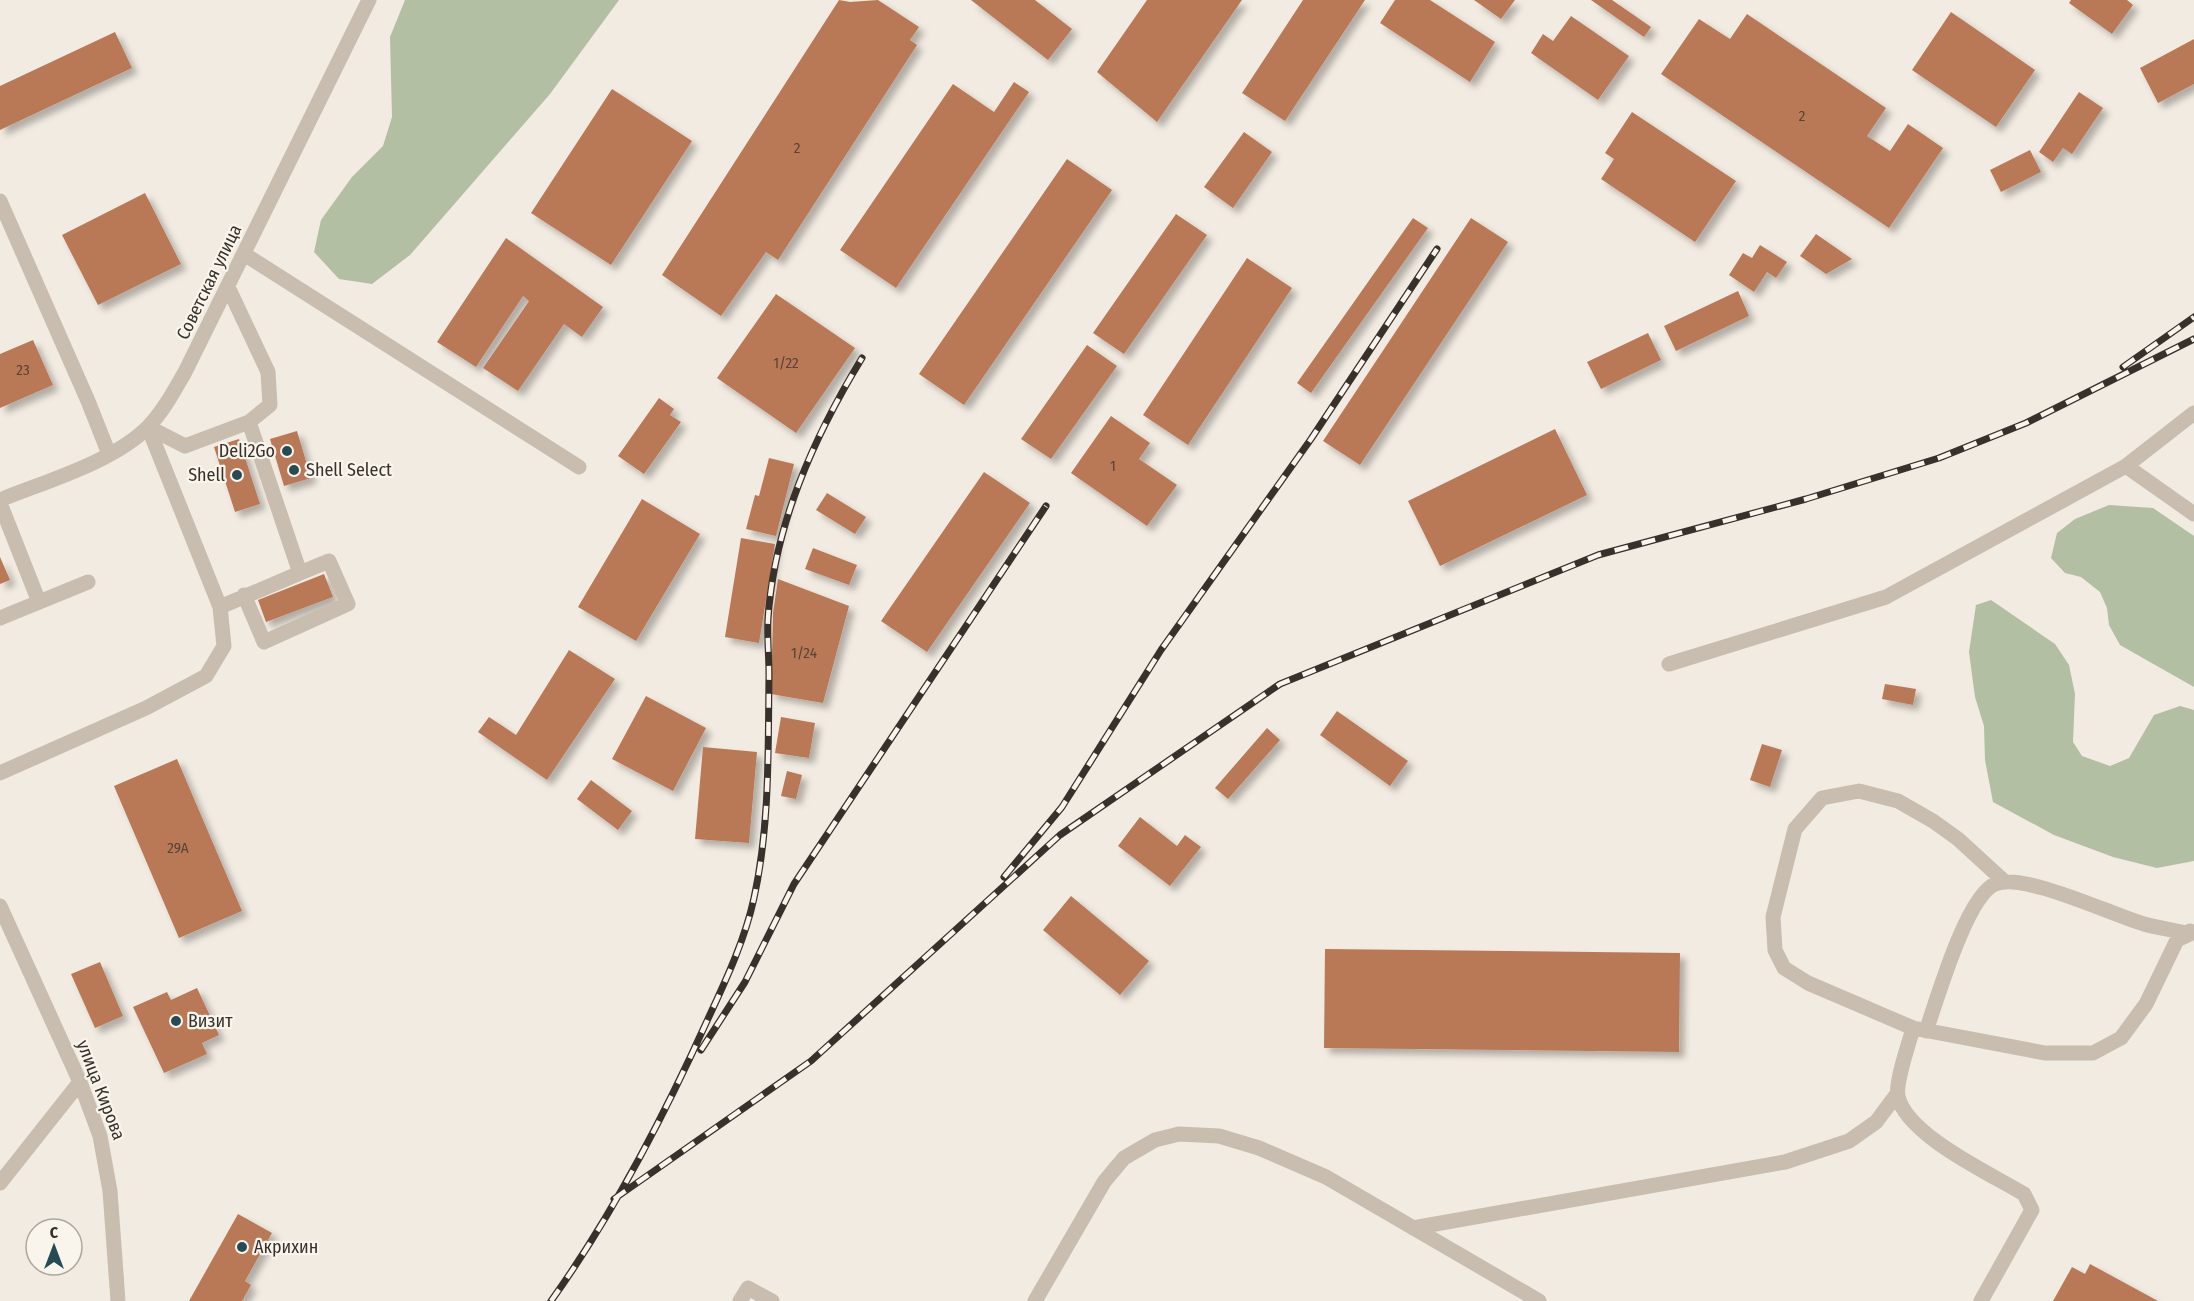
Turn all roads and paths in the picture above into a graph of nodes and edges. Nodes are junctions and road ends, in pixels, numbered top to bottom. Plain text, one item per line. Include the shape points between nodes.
1 (369, 0) edge
2 (0, 201) edge
3 (244, 254) junction
4 (228, 287) junction
5 (2194, 413) edge
6 (249, 422) junction
7 (148, 428) junction
8 (109, 454) junction
9 (2126, 466) junction
10 (579, 467) dead end
11 (0, 502) edge
12 (2194, 514) edge
13 (300, 573) junction
14 (88, 582) dead end
15 (244, 595) junction
16 (39, 602) junction
17 (220, 607) junction
18 (0, 618) edge
19 (1669, 664) dead end
20 (0, 773) edge
21 (2006, 882) junction
22 (0, 906) edge
23 (2192, 930) edge
24 (1919, 1029) junction
25 (80, 1082) junction
26 (1897, 1094) junction
27 (0, 1183) edge
28 (1413, 1228) junction
29 (118, 1301) edge
30 (740, 1301) edge
31 (772, 1301) edge
32 (1035, 1301) edge
33 (1539, 1301) edge
34 (1982, 1301) edge

1 - 3 street, Советская улица
2 - 8 street
3 - 4 street, Советская улица
3 - 10 street
4 - 6 street via 268,372 270,405
4 - 7 street, Советская улица via 186,372
5 - 9 street
6 - 7 street via 185,446
6 - 13 street
7 - 8 street, Советская улица
7 - 17 street
8 - 11 street, Советская улица
9 - 12 street
9 - 19 street via 1886,597
11 - 16 street
13 - 15 street
13 - 15 street via 329,561 348,604 264,642
14 - 16 street
15 - 17 street
16 - 18 street
17 - 20 street via 224,646 206,676 146,708
21 - 23 street via 2033,886 2144,924
21 - 24 street via 1994,884 1979,898
21 - 24 street via 1933,821 1898,801 1859,791 1822,798 1795,829 1773,917 1775,950 1784,968 1808,983
22 - 25 street, улица Кирова
23 - 24 street via 2177,940 2146,1004 2121,1038 2093,1053 2045,1053
24 - 26 street
25 - 27 street
25 - 29 street, улица Кирова via 106,1164
26 - 28 street via 1876,1122 1849,1141 1785,1162
26 - 34 street via 1902,1108 1927,1136 2025,1194 2032,1210
28 - 32 street via 1326,1177 1259,1148 1219,1136 1179,1134 1155,1140 1117,1166
28 - 33 street
30 - 31 street via 748,1288

